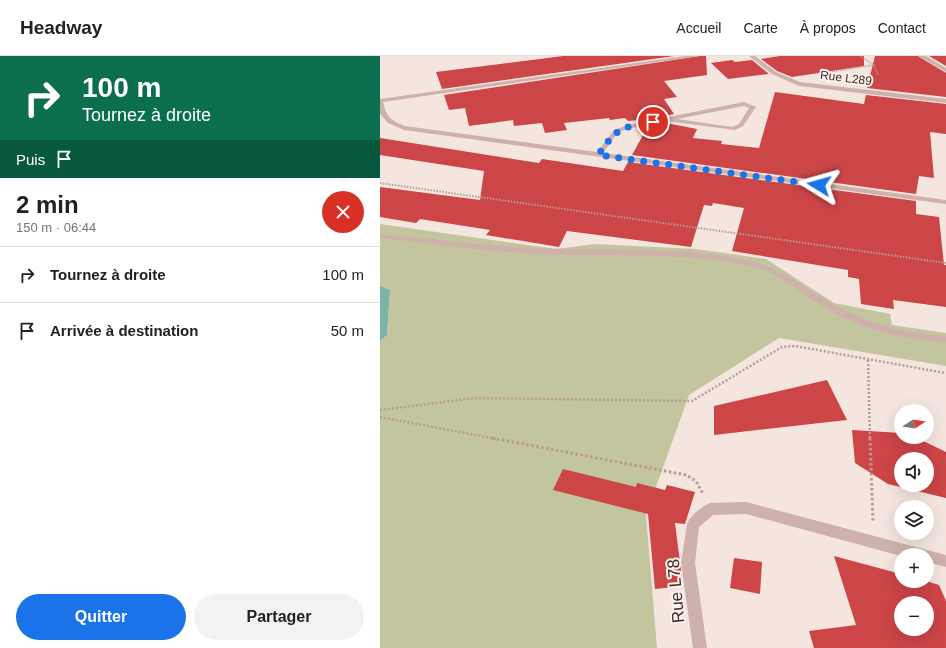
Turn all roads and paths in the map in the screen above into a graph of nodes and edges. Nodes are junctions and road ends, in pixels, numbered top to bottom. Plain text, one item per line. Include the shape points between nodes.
1 (696, 56) edge
2 (752, 56) edge
3 (860, 56) edge
4 (922, 56) edge
5 (874, 65) junction
6 (946, 70) edge
7 (821, 73) dead end
8 (878, 75) dead end
9 (946, 101) edge
10 (380, 102) edge
11 (665, 120) junction
12 (598, 155) junction
13 (380, 183) edge
14 (946, 202) edge
15 (380, 236) edge
16 (946, 263) edge
17 (946, 339) edge
18 (868, 360) junction
19 (945, 373) edge
20 (380, 410) edge
21 (380, 417) edge
22 (710, 509) junction
23 (874, 523) dead end
24 (896, 548) edge
25 (934, 558) edge
26 (946, 561) edge
27 (700, 648) edge

1 - 10 street
2 - 9 street, Rue L289 via 774,73 799,84
3 - 5 path
4 - 6 street
5 - 7 path
5 - 8 path
10 - 12 street via 385,119 404,128
11 - 11 street via 733,128 741,125 754,107 744,104
11 - 12 street via 616,131
12 - 14 street
13 - 16 path
15 - 17 street via 536,250 659,252 750,263 764,266 782,275 844,314 869,325 906,336
18 - 19 path
18 - 20 path via 795,346 782,347 692,401 474,398
18 - 23 path
21 - 22 path via 686,475 696,481
22 - 24 street via 746,508
22 - 27 street, Rue L78 via 693,524 688,563
25 - 26 street

